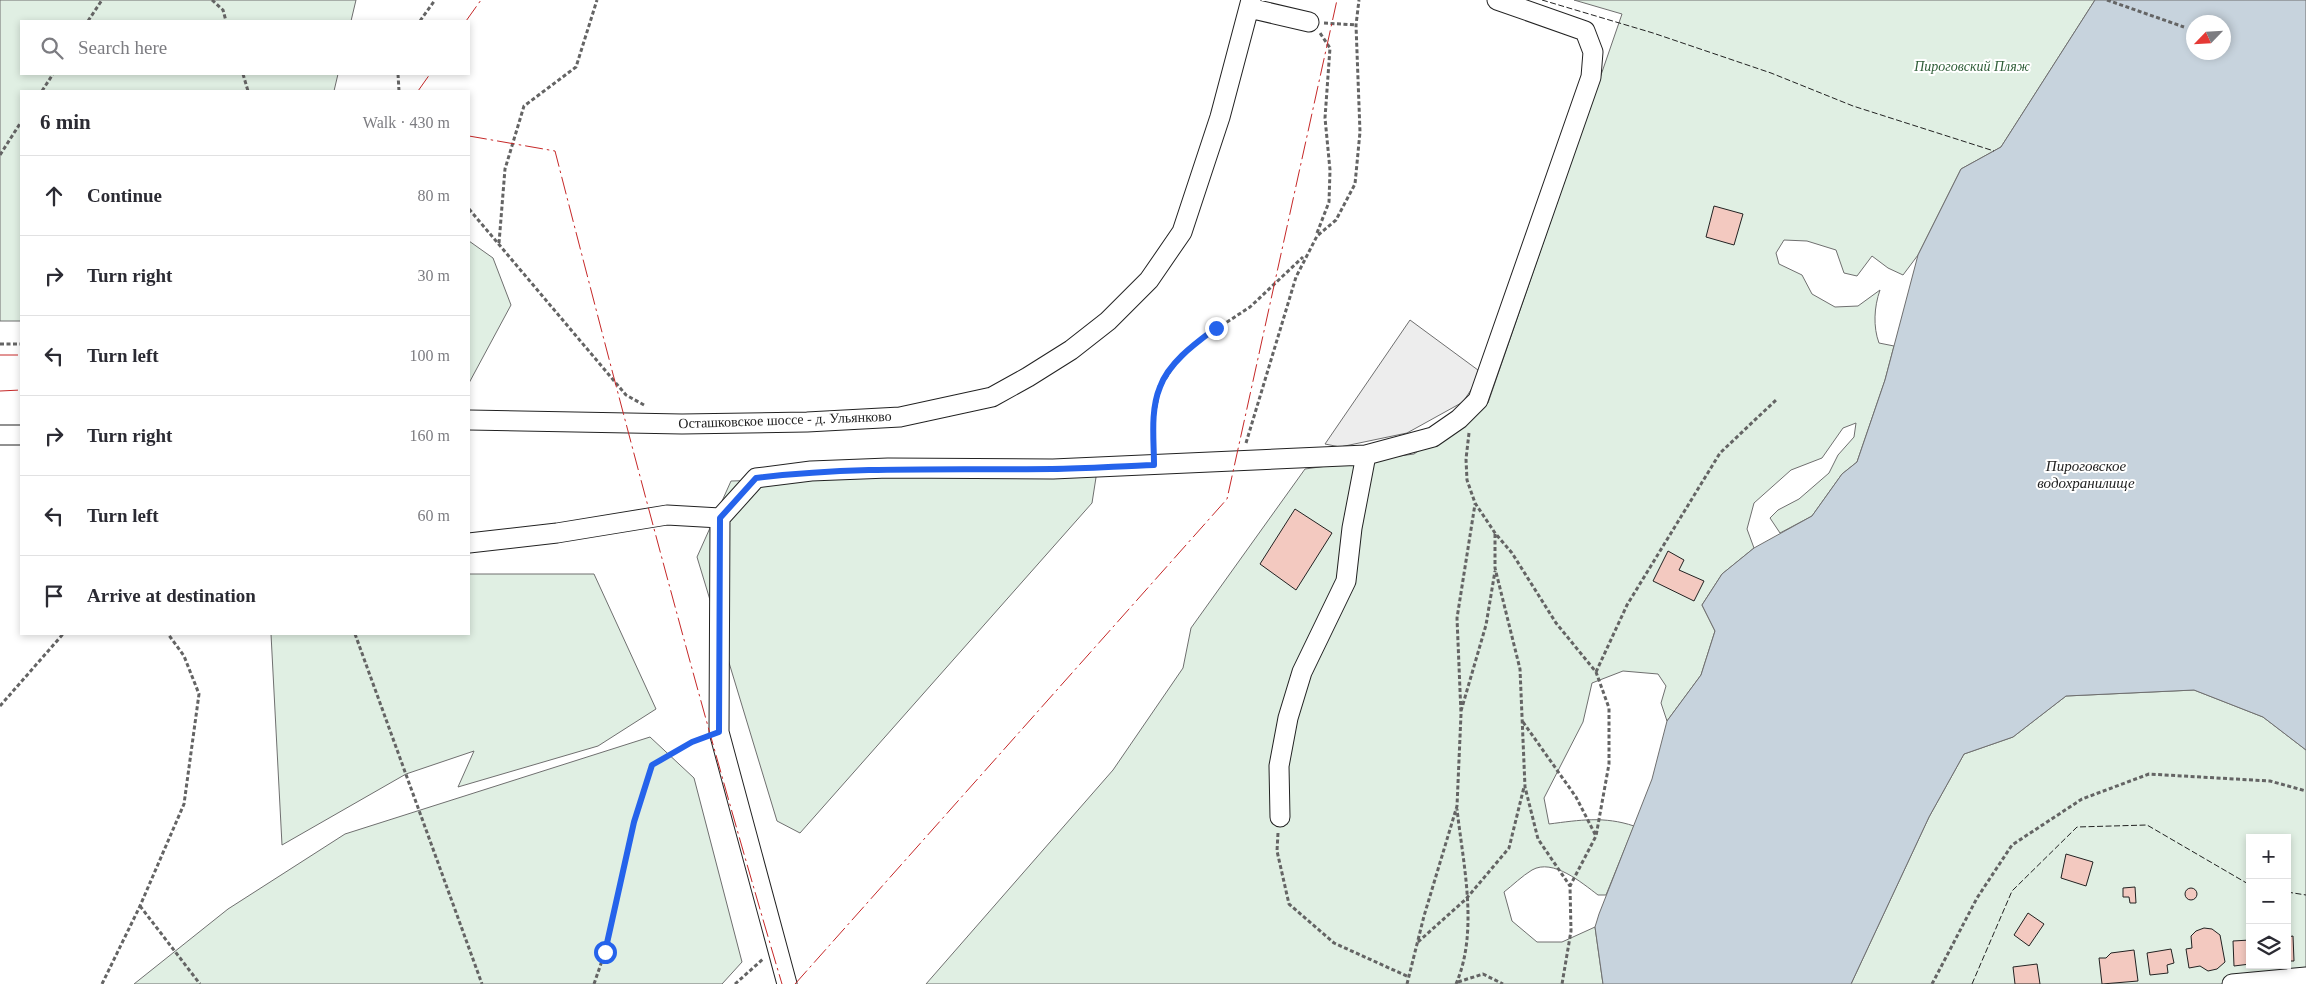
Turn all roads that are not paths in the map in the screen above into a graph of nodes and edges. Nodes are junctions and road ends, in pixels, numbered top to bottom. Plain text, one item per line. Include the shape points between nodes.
1 (1497, 0) edge
2 (1250, 4) edge
3 (1308, 22) road end
4 (470, 420) edge
5 (0, 435) edge
6 (20, 435) edge
7 (1366, 455) junction
8 (720, 518) junction
9 (470, 543) edge
10 (1280, 817) road end
11 (2306, 977) edge
12 (787, 984) edge
13 (2232, 984) edge

1 - 7 street via 1586,31 1593,52 1591,76 1478,400 1433,437
2 - 3 street
2 - 4 street, Осташковское шоссе - д. Ульянково via 1220,117 1182,232 1149,280 1108,321 1071,350 999,393 900,417 816,422 682,424
5 - 6 street
7 - 8 street via 1053,469 811,471 756,478
7 - 10 street via 1346,581 1302,672 1288,718 1279,766
8 - 9 street via 667,515
8 - 12 street via 719,732
11 - 13 street

